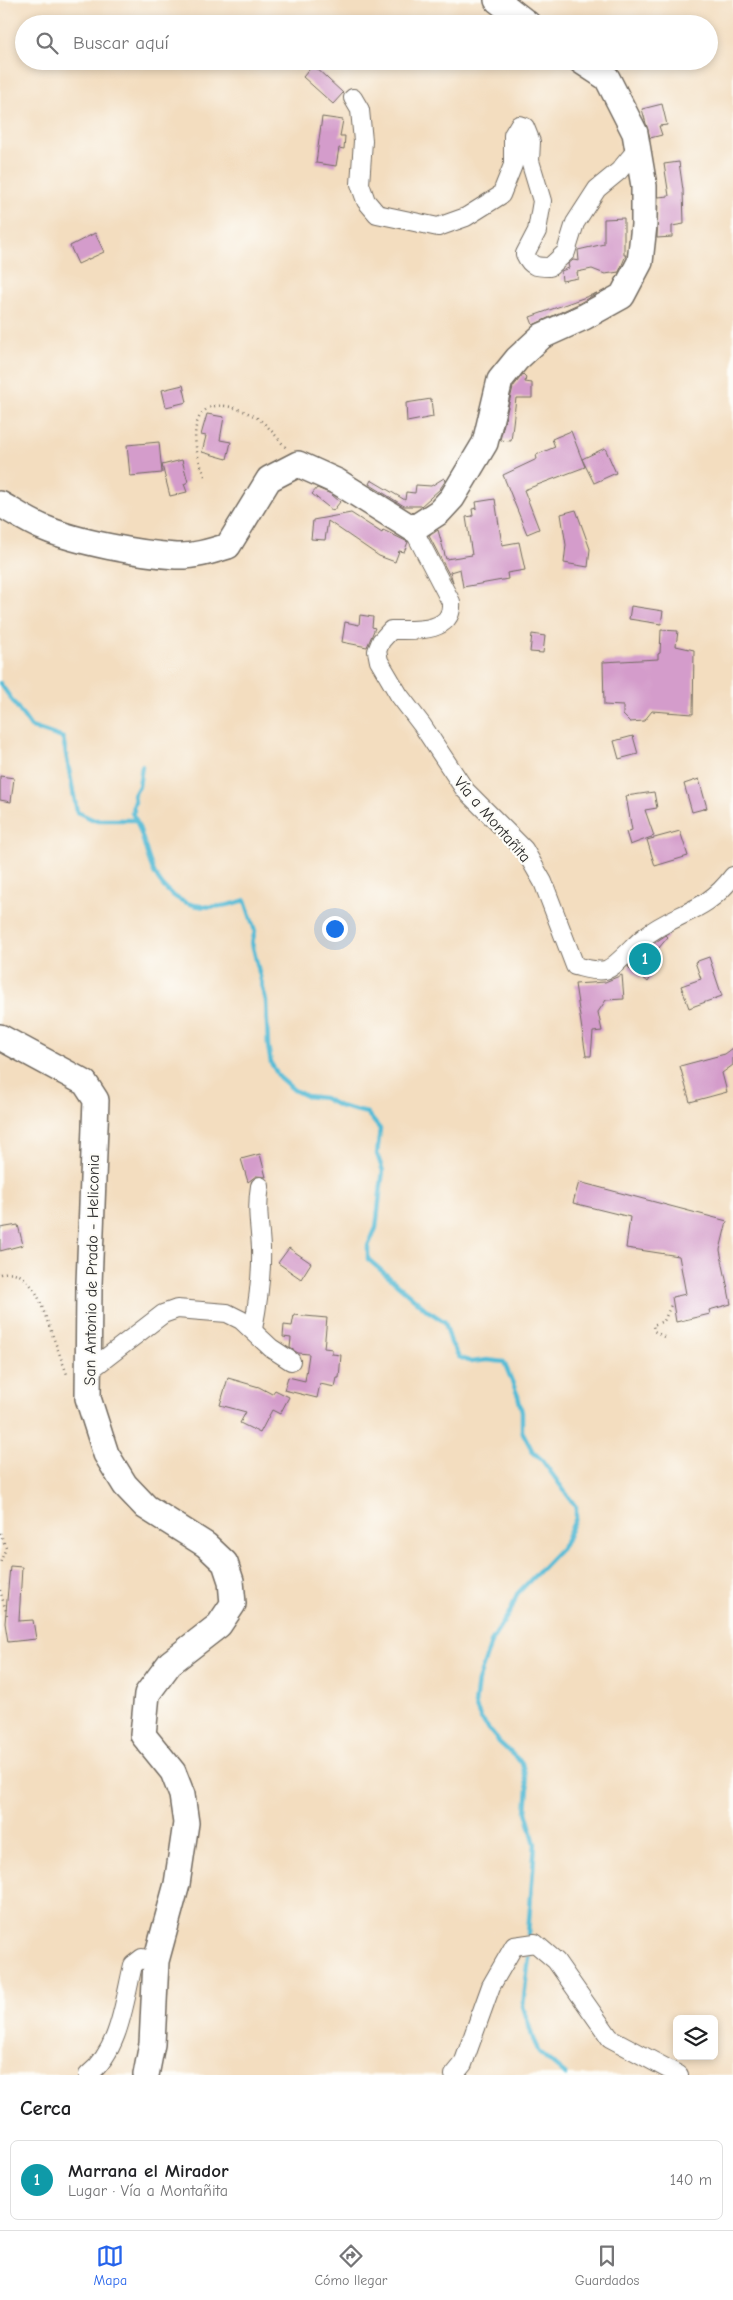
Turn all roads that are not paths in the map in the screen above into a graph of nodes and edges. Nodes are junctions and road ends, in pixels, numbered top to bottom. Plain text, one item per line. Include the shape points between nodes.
1 (497, 0) edge
2 (516, 15) edge
3 (595, 70) edge
4 (353, 98) dead end
5 (638, 148) junction
6 (0, 504) edge
7 (413, 529) junction
8 (733, 876) edge
9 (0, 1037) edge
10 (260, 1186) dead end
11 (252, 1329) junction
12 (292, 1361) dead end
13 (89, 1371) junction
14 (156, 1961) junction
15 (88, 2075) edge
16 (146, 2075) edge
17 (454, 2075) edge
18 (678, 2075) edge

1 - 2 street
3 - 5 street via 607,78 636,133
4 - 5 street via 360,110 363,141 360,184 366,201 377,214 438,227 466,217 501,195 513,165 513,135 519,125 525,127 531,142 530,161 542,201 537,231 525,254 530,264 536,267 550,267 566,252 575,222 597,190
5 - 7 street via 644,186 644,225 640,262 633,279 622,296 542,336 517,359 500,380 485,443 452,498 439,512
6 - 7 street via 42,528 64,535 177,556 208,553 228,546 269,479 298,464 338,482
7 - 8 street, Vía a Montañita via 451,602 451,612 434,628 391,630 377,651 378,661 465,790 524,849 543,882 575,966 606,970 644,937 705,905 723,890
9 - 13 street, San Antonio de Prado - Heliconia via 85,1083 96,1100
10 - 11 street via 256,1208 261,1250 260,1281
11 - 12 street via 271,1348
11 - 13 street via 226,1313 177,1310 163,1314
13 - 14 street, San Antonio de Prado - Heliconia via 88,1398 106,1454 125,1485 146,1507 212,1551 225,1563 231,1581 233,1604 219,1624 170,1663 147,1694 144,1735 173,1772 182,1795 186,1823 176,1884
14 - 15 street via 142,1958 133,1966 114,2042
14 - 16 street, San Antonio de Prado - Heliconia via 152,2044
17 - 18 street via 463,2064 491,1986 514,1946 534,1943 556,1961 610,2038

